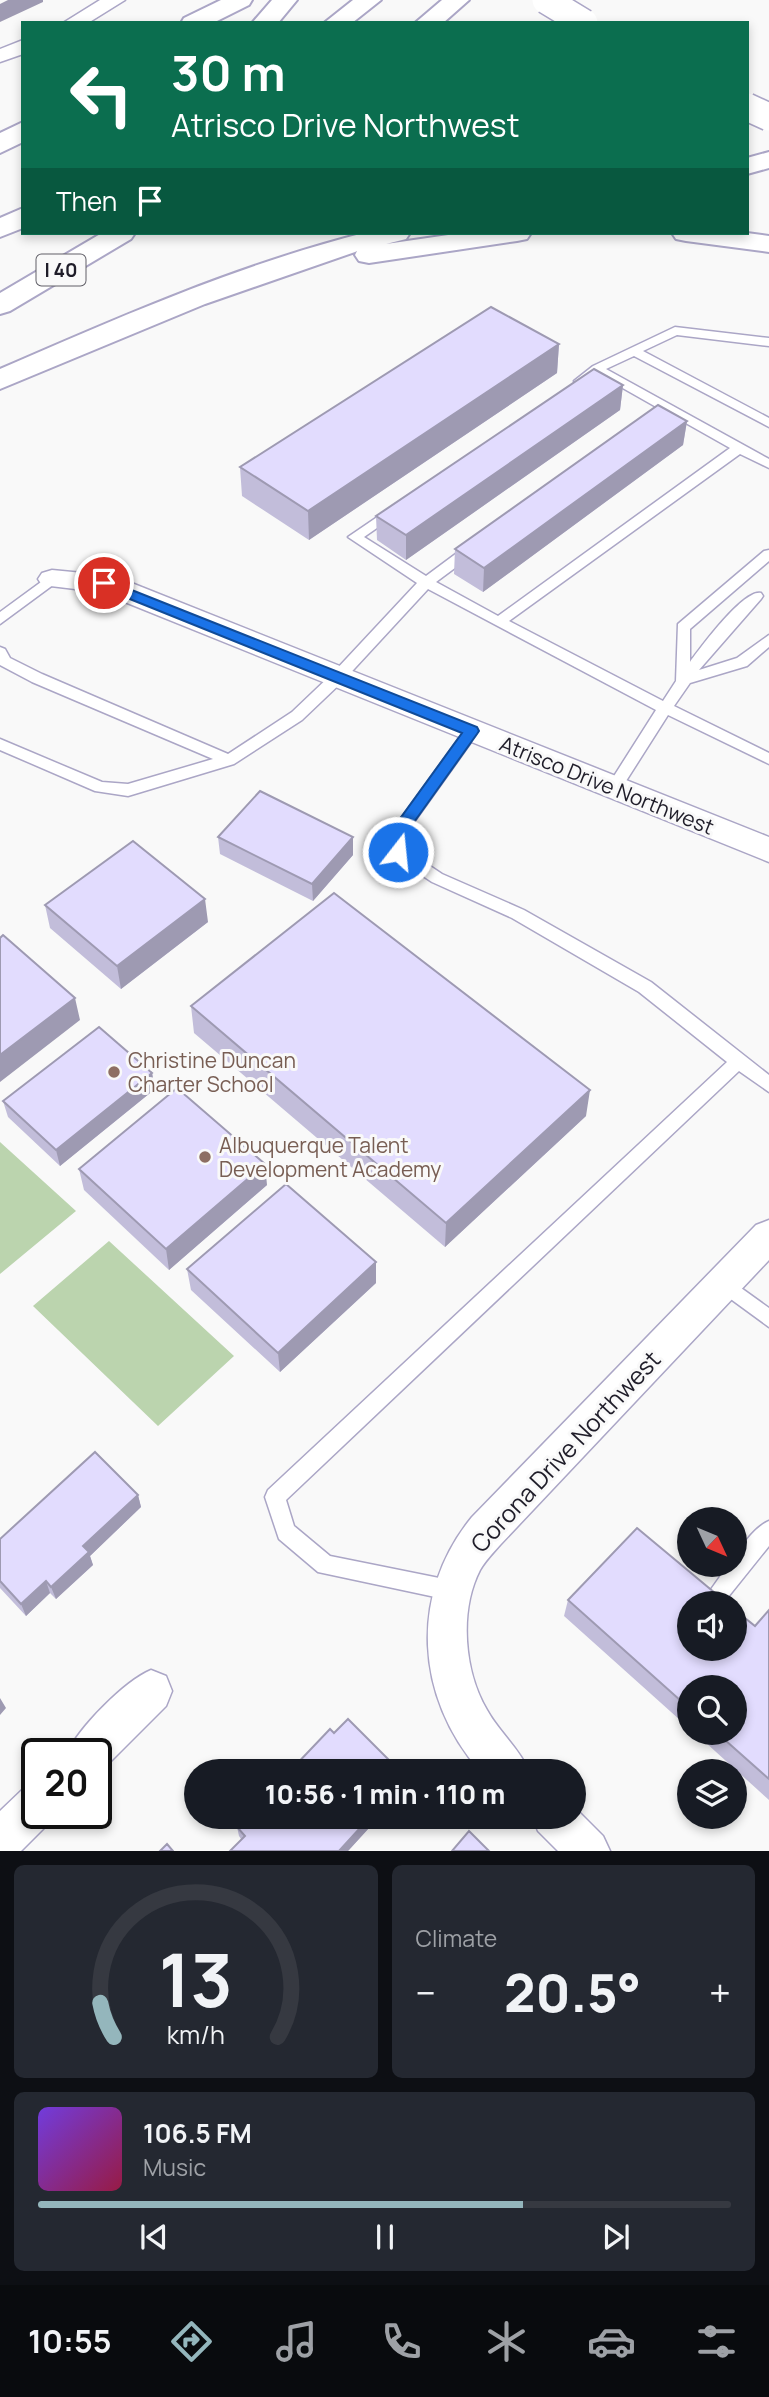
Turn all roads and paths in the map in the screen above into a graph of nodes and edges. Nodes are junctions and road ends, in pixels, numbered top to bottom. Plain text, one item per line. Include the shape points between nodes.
1 (115, 0) edge
2 (240, 0) edge
3 (285, 0) edge
4 (369, 0) edge
5 (457, 0) edge
6 (546, 0) edge
7 (556, 0) edge
8 (198, 20) edge
9 (77, 21) edge
10 (266, 21) edge
11 (339, 21) edge
12 (430, 21) edge
13 (554, 21) edge
14 (581, 21) edge
15 (21, 47) edge
16 (0, 56) edge
17 (749, 109) edge
18 (749, 110) edge
19 (769, 110) edge
20 (769, 117) edge
21 (21, 131) edge
22 (0, 145) edge
23 (769, 160) edge
24 (749, 165) edge
25 (21, 217) edge
26 (749, 221) edge
27 (769, 223) edge
28 (0, 229) edge
29 (118, 235) edge
30 (387, 235) edge
31 (504, 235) edge
32 (701, 235) edge
33 (769, 244) edge
34 (230, 285) junction
35 (0, 305) edge
36 (769, 342) edge
37 (634, 351) junction
38 (597, 369) junction
39 (0, 380) edge
40 (564, 392) edge
41 (667, 408) junction
42 (769, 423) edge
43 (634, 432) edge
44 (739, 448) junction
45 (769, 464) edge
46 (399, 506) edge
47 (481, 542) edge
48 (769, 554) edge
49 (52, 579) joint
50 (426, 582) junction
51 (757, 596) dead end
52 (0, 619) edge
53 (499, 622) junction
54 (769, 640) edge
55 (0, 652) edge
56 (338, 677) junction
57 (683, 680) junction
58 (665, 708) junction
59 (472, 731) junction
60 (0, 744) edge
61 (769, 759) edge
62 (229, 760) junction
63 (614, 788) junction
64 (769, 850) edge
65 (739, 1060) junction
66 (769, 1085) edge
67 (769, 1236) edge
68 (723, 1283) junction
69 (769, 1319) edge
70 (769, 1531) edge
71 (454, 1591) junction
72 (720, 1591) edge
73 (150, 1691) dead end
74 (104, 1738) edge
75 (498, 1759) edge
76 (21, 1821) edge
77 (566, 1829) edge
78 (0, 1841) edge
79 (588, 1851) edge

1 - 9 street
2 - 8 main road
3 - 10 main road
4 - 11 main road
5 - 12 main road
6 - 14 main road, bridge
7 - 13 main road
15 - 16 street
17 - 19 main road
18 - 20 main road, bridge
21 - 22 main road
23 - 24 main road
25 - 28 main road
26 - 27 main road
29 - 35 main road, I 40
30 - 34 main road via 335,247
31 - 34 main road via 317,264
32 - 33 main road
34 - 39 main road
36 - 37 lane via 675,331
37 - 38 lane
37 - 42 lane
38 - 40 lane
38 - 41 lane
41 - 43 lane
41 - 44 lane
44 - 45 lane
44 - 53 lane
46 - 50 lane via 355,537
47 - 50 lane
48 - 57 lane via 683,627
49 - 52 lane
49 - 56 street, Atrisco Drive Northwest via 104,583
50 - 53 lane
50 - 56 lane
51 - 57 lane
53 - 58 lane
54 - 57 lane via 742,662
55 - 62 lane via 5,661 37,678
56 - 59 street, Atrisco Drive Northwest
56 - 62 lane via 297,716
57 - 58 lane
58 - 61 lane
58 - 63 lane
59 - 63 street, Atrisco Drive Northwest
59 - 65 lane via 400,831 398,852 438,878 518,914 645,987
60 - 62 lane via 100,787 128,790
63 - 64 street, Atrisco Drive Northwest
65 - 66 lane
65 - 71 lane via 275,1497 286,1532 325,1565
67 - 68 street, Corona Drive Northwest
68 - 69 lane
68 - 71 street, Corona Drive Northwest via 486,1531 464,1560
70 - 72 lane
71 - 75 street, Corona Drive Northwest via 447,1652 453,1688 472,1727
73 - 74 street
76 - 78 street
77 - 79 street

